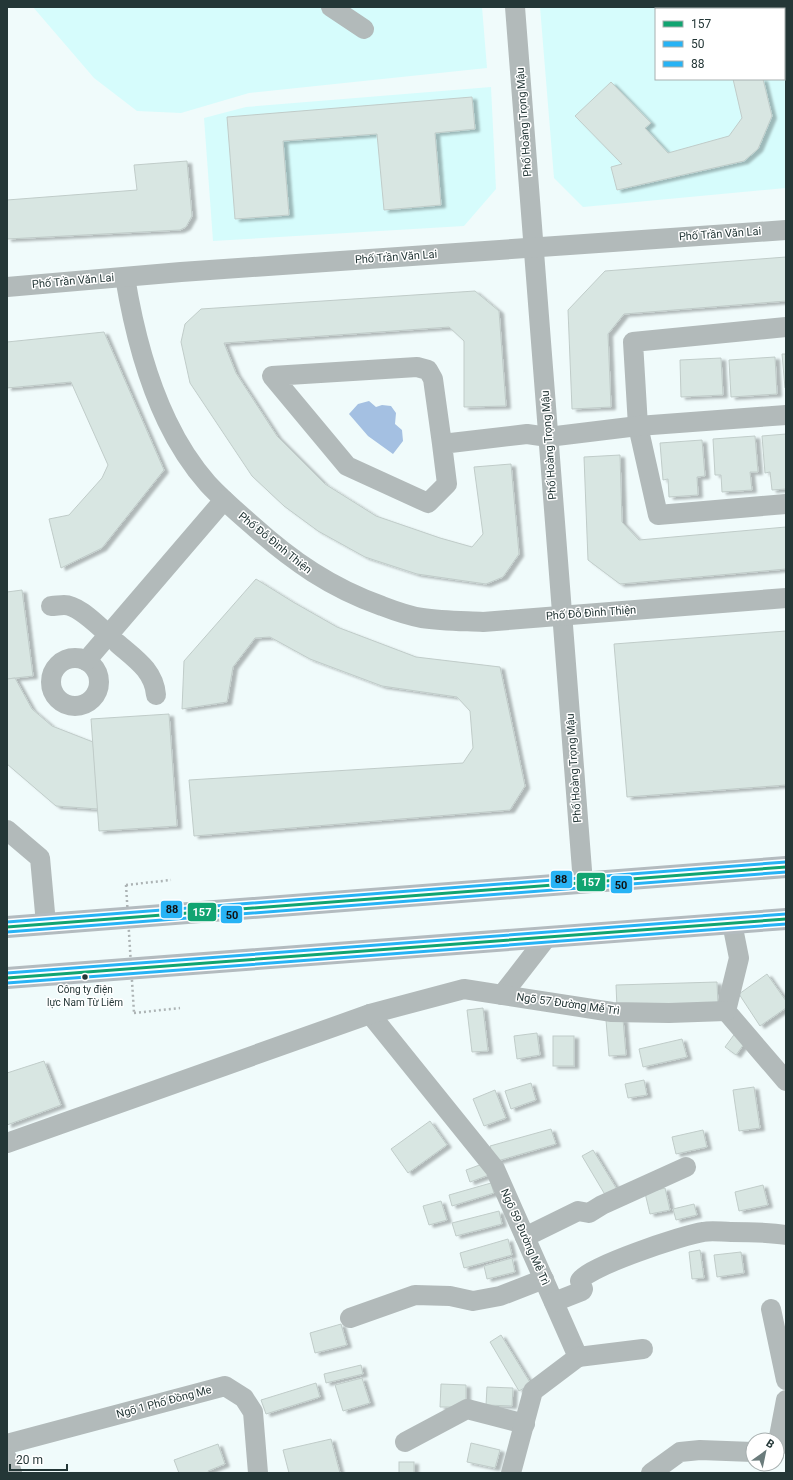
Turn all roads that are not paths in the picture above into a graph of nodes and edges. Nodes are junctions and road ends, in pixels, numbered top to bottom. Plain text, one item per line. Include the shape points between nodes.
1 (331, 7) edge
2 (515, 7) edge
3 (364, 29) dead end
4 (786, 230) edge
5 (533, 247) junction
6 (125, 276) junction
7 (7, 287) edge
8 (786, 327) edge
9 (786, 415) edge
10 (638, 426) junction
11 (548, 437) junction
12 (442, 444) junction
13 (229, 504) junction
14 (786, 504) edge
15 (786, 598) edge
16 (51, 606) dead end
17 (562, 615) junction
18 (113, 639) junction
19 (90, 664) dead end
20 (156, 695) dead end
21 (7, 830) edge
22 (786, 867) edge
23 (583, 882) junction
24 (786, 919) edge
25 (732, 923) junction
26 (46, 924) junction
27 (7, 927) edge
28 (547, 937) junction
29 (7, 978) edge
30 (502, 995) junction
31 (726, 1011) junction
32 (370, 1014) junction
33 (786, 1081) edge
34 (7, 1143) edge
35 (686, 1167) dead end
36 (786, 1235) edge
37 (525, 1237) junction
38 (544, 1279) junction
39 (554, 1302) junction
40 (777, 1317) edge
41 (350, 1318) dead end
42 (643, 1349) dead end
43 (578, 1356) junction
44 (786, 1380) edge
45 (786, 1400) edge
46 (524, 1424) junction
47 (780, 1432) edge
48 (405, 1442) dead end
49 (7, 1444) edge
50 (745, 1452) edge
51 (7, 1458) edge
52 (12, 1473) edge
53 (258, 1473) edge
54 (512, 1473) edge
55 (651, 1473) edge

1 - 3 street
2 - 5 street, Phố Hoàng Trọng Mậu
4 - 5 street, Phố Trần Văn Lai
5 - 6 street, Phố Trần Văn Lai
5 - 11 street, Phố Hoàng Trọng Mậu
6 - 7 street, Phố Trần Văn Lai
6 - 13 street, Phố Đỗ Đình Thiện via 143,359 167,422 207,483
8 - 10 street via 633,342
9 - 10 street
10 - 11 street
10 - 14 street via 658,515
11 - 12 street via 527,434
11 - 17 street, Phố Hoàng Trọng Mậu
12 - 12 street via 447,484 428,503 347,466 272,376 417,368 428,370 433,379
13 - 17 street, Phố Đỗ Đình Thiện via 288,556 314,574 344,590 395,611 422,618 483,622
13 - 18 street
15 - 17 street, Phố Đỗ Đình Thiện
16 - 18 street via 72,606
17 - 23 street, Phố Hoàng Trọng Mậu
18 - 19 street
18 - 20 street via 150,674
21 - 26 street via 40,858
22 - 23 main road
23 - 26 main road
24 - 25 main road
25 - 28 main road
25 - 31 street via 739,958
26 - 27 main road
28 - 29 main road
28 - 30 street
30 - 31 street, Ngõ 57 Đường Mễ Trì via 612,1012
30 - 32 street, Ngõ 57 Đường Mễ Trì via 464,989
31 - 33 street
32 - 34 street, Ngõ 57 Đường Mễ Trì
32 - 37 street, Ngõ 59 Đường Mễ Trì via 495,1169
35 - 37 street via 589,1213 578,1211
36 - 39 street via 772,1232 709,1232 688,1236 604,1265 582,1277 582,1291
37 - 38 street, Ngõ 59 Đường Mễ Trì
38 - 39 street, Ngõ 59 Đường Mễ Trì
38 - 41 street via 500,1296 474,1301 450,1296 415,1295
39 - 43 street, Ngõ 59 Đường Mễ Trì
40 - 44 street
42 - 43 street
43 - 46 street via 533,1391
45 - 47 street
46 - 48 street via 467,1409
46 - 54 street
49 - 53 street, Ngõ 1 Phố Đồng Me via 226,1386 244,1398 252,1412
50 - 55 street via 680,1452
51 - 52 street

